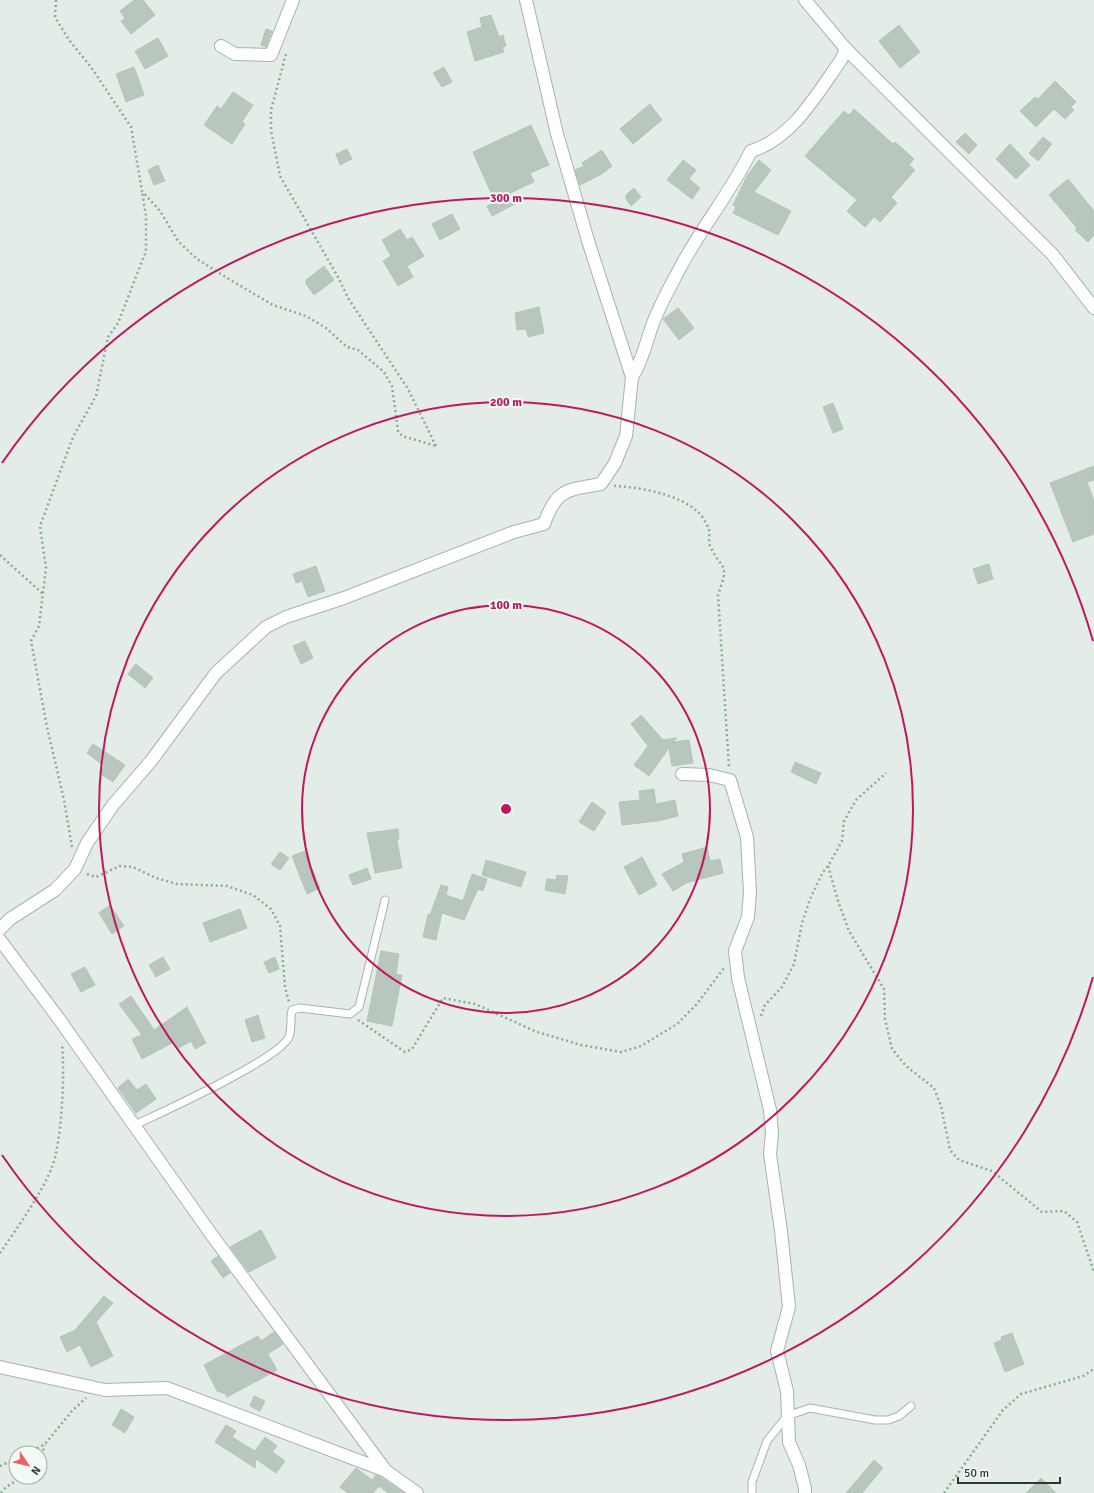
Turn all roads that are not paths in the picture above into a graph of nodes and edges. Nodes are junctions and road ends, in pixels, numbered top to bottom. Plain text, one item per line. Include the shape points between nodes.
1 (293, 0) edge
2 (526, 0) edge
3 (805, 0) edge
4 (221, 46) dead end
5 (846, 49) junction
6 (1094, 308) edge
7 (632, 377) junction
8 (682, 774) dead end
9 (385, 900) dead end
10 (0, 929) edge
11 (0, 940) edge
12 (135, 1125) junction
13 (0, 1367) edge
14 (911, 1406) dead end
15 (787, 1416) junction
16 (386, 1471) junction
17 (417, 1493) edge
18 (752, 1493) edge
19 (804, 1493) edge

1 - 4 street via 272,55 235,54
2 - 7 street via 557,134
3 - 5 street
5 - 6 street via 1053,255
5 - 7 street via 841,60 797,120 776,140 751,151 688,251 652,325 638,368
7 - 10 street via 626,436 615,464 601,484 564,491 550,507 544,524 514,532 344,598 286,617 266,627 216,673 151,761 113,805 87,843 75,869 55,890 10,919
8 - 15 street via 709,775 730,780 747,837 750,892 748,917 735,951 738,978 770,1110 770,1154 789,1307 777,1351 786,1391
9 - 12 lane via 359,1007 350,1014 300,1008 292,1010 289,1036 276,1051 231,1077
11 - 12 street
12 - 16 street via 211,1234
13 - 16 street via 105,1390 167,1388
14 - 15 lane via 899,1416 888,1420 810,1408
15 - 18 lane via 767,1441 752,1482
15 - 19 street via 789,1442 799,1465
16 - 17 street

